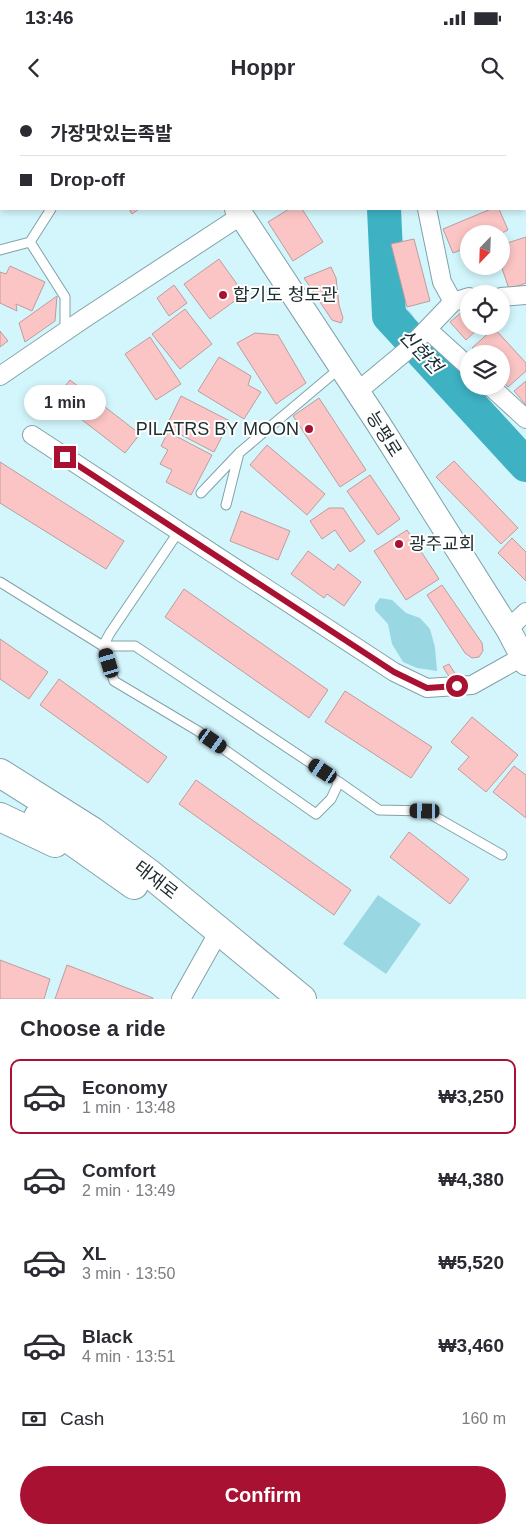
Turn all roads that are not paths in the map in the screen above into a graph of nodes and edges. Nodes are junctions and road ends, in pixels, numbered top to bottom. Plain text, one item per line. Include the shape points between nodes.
1 (50, 210) edge
2 (428, 210) edge
3 (240, 212) edge
4 (30, 242) junction
5 (0, 250) edge
6 (526, 295) edge
7 (510, 296) edge
8 (460, 298) edge
9 (460, 300) edge
10 (425, 331) junction
11 (64, 332) junction
12 (460, 360) edge
13 (340, 368) junction
14 (0, 376) edge
15 (357, 392) junction
16 (500, 395) edge
17 (526, 419) edge
18 (32, 435) dead end
19 (239, 453) junction
20 (201, 493) dead end
21 (226, 506) dead end
22 (179, 532) junction
23 (0, 582) edge
24 (526, 612) edge
25 (508, 629) junction
26 (103, 646) junction
27 (524, 660) edge
28 (0, 758) edge
29 (0, 773) edge
30 (339, 782) junction
31 (0, 791) edge
32 (0, 817) edge
33 (502, 855) dead end
34 (144, 881) junction
35 (213, 942) junction
36 (181, 999) edge
37 (283, 999) edge
38 (302, 999) edge

1 - 4 lane
2 - 8 street via 442,282
3 - 11 street
3 - 13 main road, 능평로
4 - 5 lane
4 - 11 lane via 65,297
6 - 7 street
9 - 10 street
10 - 12 street
10 - 15 street
11 - 14 street
13 - 15 main road, 능평로
13 - 19 lane
15 - 25 main road, 능평로
16 - 17 street
18 - 22 street
19 - 20 lane
19 - 21 lane
22 - 26 lane
22 - 27 street via 394,672 427,688 472,685
23 - 26 lane
24 - 25 street
25 - 27 main road, 능평로
26 - 30 lane via 135,646
26 - 30 lane via 114,681 198,731 316,814 331,799
28 - 34 highway via 41,782 123,842
29 - 34 highway, 태재로 via 92,831
30 - 33 lane via 379,810 425,811
31 - 34 highway, 태재로
32 - 34 highway
34 - 35 highway, 태재로
34 - 38 highway, 태재로
35 - 36 street
35 - 37 highway, 태재로

